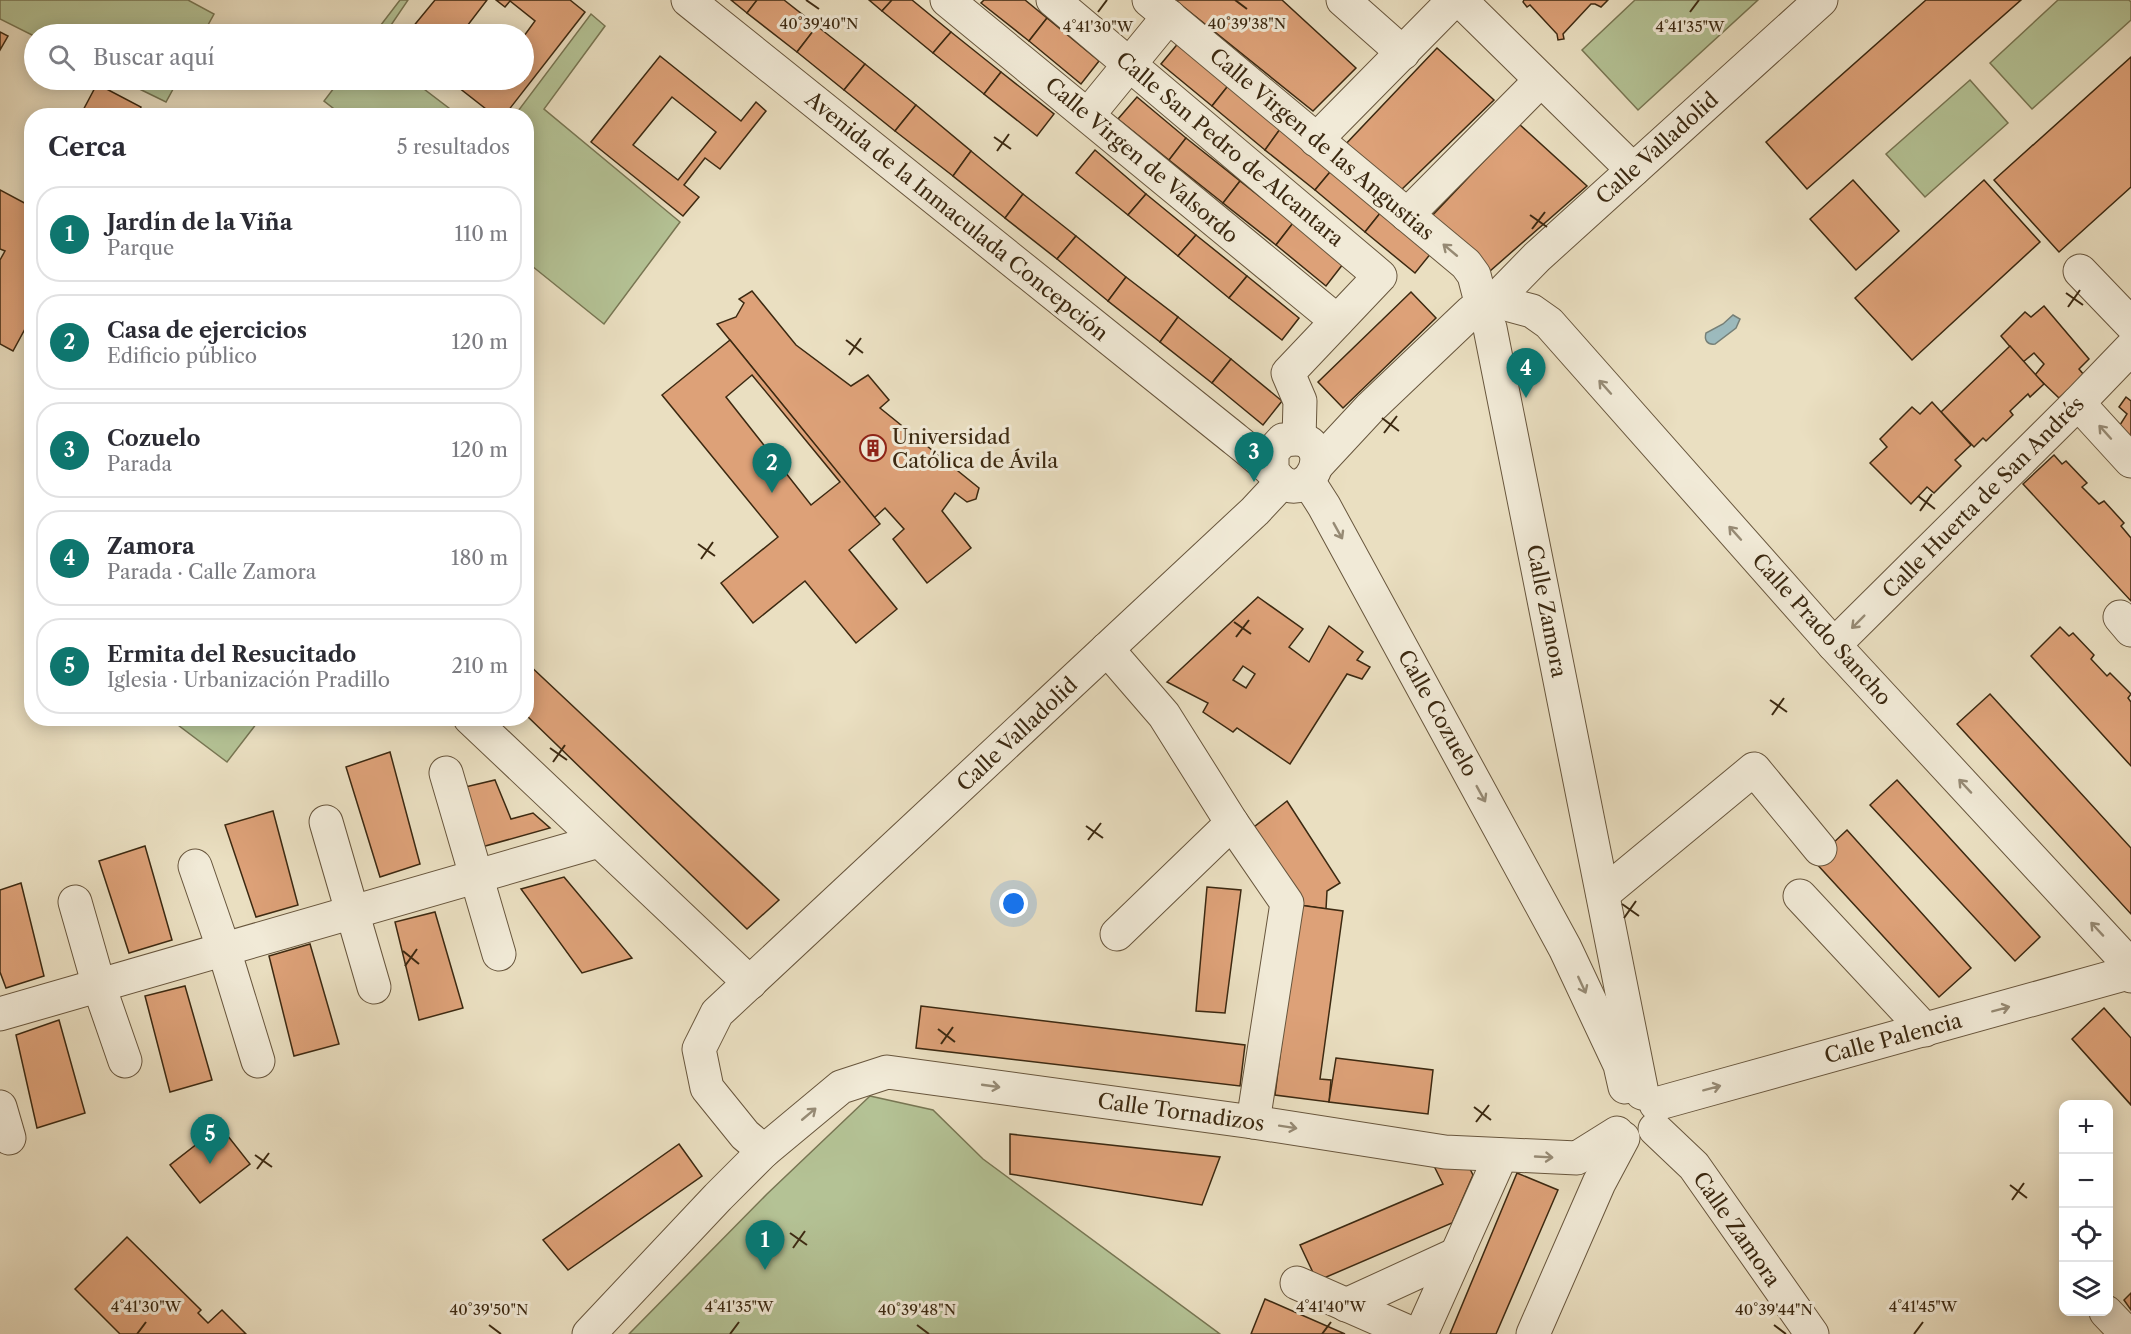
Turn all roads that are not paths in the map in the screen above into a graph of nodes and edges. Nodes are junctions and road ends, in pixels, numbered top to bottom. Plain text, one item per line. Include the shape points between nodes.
1 (688, 0) edge
2 (947, 0) edge
3 (1053, 0) edge
4 (1343, 0) edge
5 (1454, 0) edge
6 (1460, 0) edge
7 (1821, 0) edge
8 (1159, 8) edge
9 (1403, 53) junction
10 (1130, 64) junction
11 (1541, 80) junction
12 (1088, 115) junction
13 (1316, 140) junction
14 (1634, 170) junction
15 (1407, 215) junction
16 (2079, 271) dead end
17 (1485, 310) junction
18 (1336, 321) junction
19 (2131, 324) edge
20 (2131, 348) edge
21 (2078, 403) junction
22 (2131, 461) edge
23 (1294, 462) junction
24 (1834, 645) junction
25 (1107, 649) junction
26 (478, 726) edge
27 (446, 773) dead end
28 (326, 822) dead end
29 (1232, 823) junction
30 (599, 841) junction
31 (1820, 849) dead end
32 (195, 866) dead end
33 (476, 877) junction
34 (1603, 894) junction
35 (1800, 896) dead end
36 (75, 902) dead end
37 (352, 912) junction
38 (1117, 934) dead end
39 (1612, 936) junction
40 (1565, 948) junction
41 (224, 950) junction
42 (499, 954) dead end
43 (2130, 974) edge
44 (750, 983) junction
45 (99, 986) junction
46 (374, 987) dead end
47 (0, 1014) edge
48 (1925, 1030) junction
49 (125, 1061) dead end
50 (258, 1061) dead end
51 (1645, 1105) junction
52 (0, 1107) edge
53 (1253, 1122) junction
54 (1620, 1135) junction
55 (9, 1138) dead end
56 (764, 1151) junction
57 (1501, 1155) junction
58 (1457, 1254) junction
59 (1297, 1283) dead end
60 (1346, 1305) junction
61 (2111, 1316) edge
62 (1543, 1329) edge
63 (589, 1334) edge
64 (1413, 1334) edge
65 (1421, 1334) edge
66 (1812, 1334) edge
67 (2127, 1334) edge

1 - 23 street, Avenida de la Inmaculada Concepción via 1226,432
2 - 12 street, Calle Virgen de Valsordo
3 - 10 street, Calle San Pedro de Alcantara
4 - 9 street
5 - 9 street
6 - 11 street
7 - 14 street, Calle Valladolid
8 - 10 street
8 - 13 street, Calle Virgen de las Angustias
9 - 13 street
10 - 12 street
10 - 18 street, Calle San Pedro de Alcantara via 1380,276
11 - 14 street
11 - 15 street
12 - 18 street, Calle Virgen de Valsordo
13 - 15 street, Calle Virgen de las Angustias
14 - 17 street, Calle Valladolid via 1529,264
17 -> 15 street, Calle Virgen de las Angustias via 1474,275 1466,264
16 - 19 street
17 - 23 street, Calle Valladolid via 1443,340 1370,408
24 -> 17 street, Calle Prado Sancho via 1549,323 1532,311
17 - 34 street, Calle Zamora
18 - 23 street via 1288,373 1300,401
20 - 21 street, Calle Huerta de San Andrés
22 -> 21 street
21 -> 24 street, Calle Huerta de San Andrés
23 - 25 street, Calle Valladolid
23 -> 40 street, Calle Cozuelo via 1324,506
43 -> 24 street, Calle Prado Sancho via 2118,952
25 - 29 street via 1164,715
25 - 44 street, Calle Valladolid
26 - 30 street
27 - 33 street
28 - 37 street
29 - 38 street
29 - 53 street via 1287,903
30 - 33 street
30 - 44 street
31 - 34 street via 1754,770
32 - 41 street
33 - 37 street
33 - 42 street
34 - 39 street, Calle Zamora
35 - 48 street
36 - 45 street
37 - 41 street
37 - 46 street
39 - 40 street
39 - 51 street, Calle Zamora
40 -> 51 street, Calle Cozuelo via 1620,1065
41 - 45 street
41 - 50 street
48 -> 43 street, Calle Palencia
44 - 56 street, Calle Valladolid via 717,1013 699,1049 707,1088 745,1135
45 - 47 street
45 - 49 street
51 -> 48 street, Calle Palencia
51 - 54 street, Calle Palencia via 1641,1140
51 - 54 street via 1615,1103 1611,1118
51 - 66 street, Calle Zamora via 1694,1167
52 - 55 street
56 -> 53 street, Calle Tornadizos via 841,1087 887,1072
53 -> 57 street, Calle Tornadizos via 1445,1152
57 -> 54 street, Calle Tornadizos via 1577,1158
54 - 62 street
56 - 63 street, Calle Tornadizos
57 - 58 street
58 - 60 street
58 - 65 street
59 - 60 street
60 - 64 street
61 - 67 street

